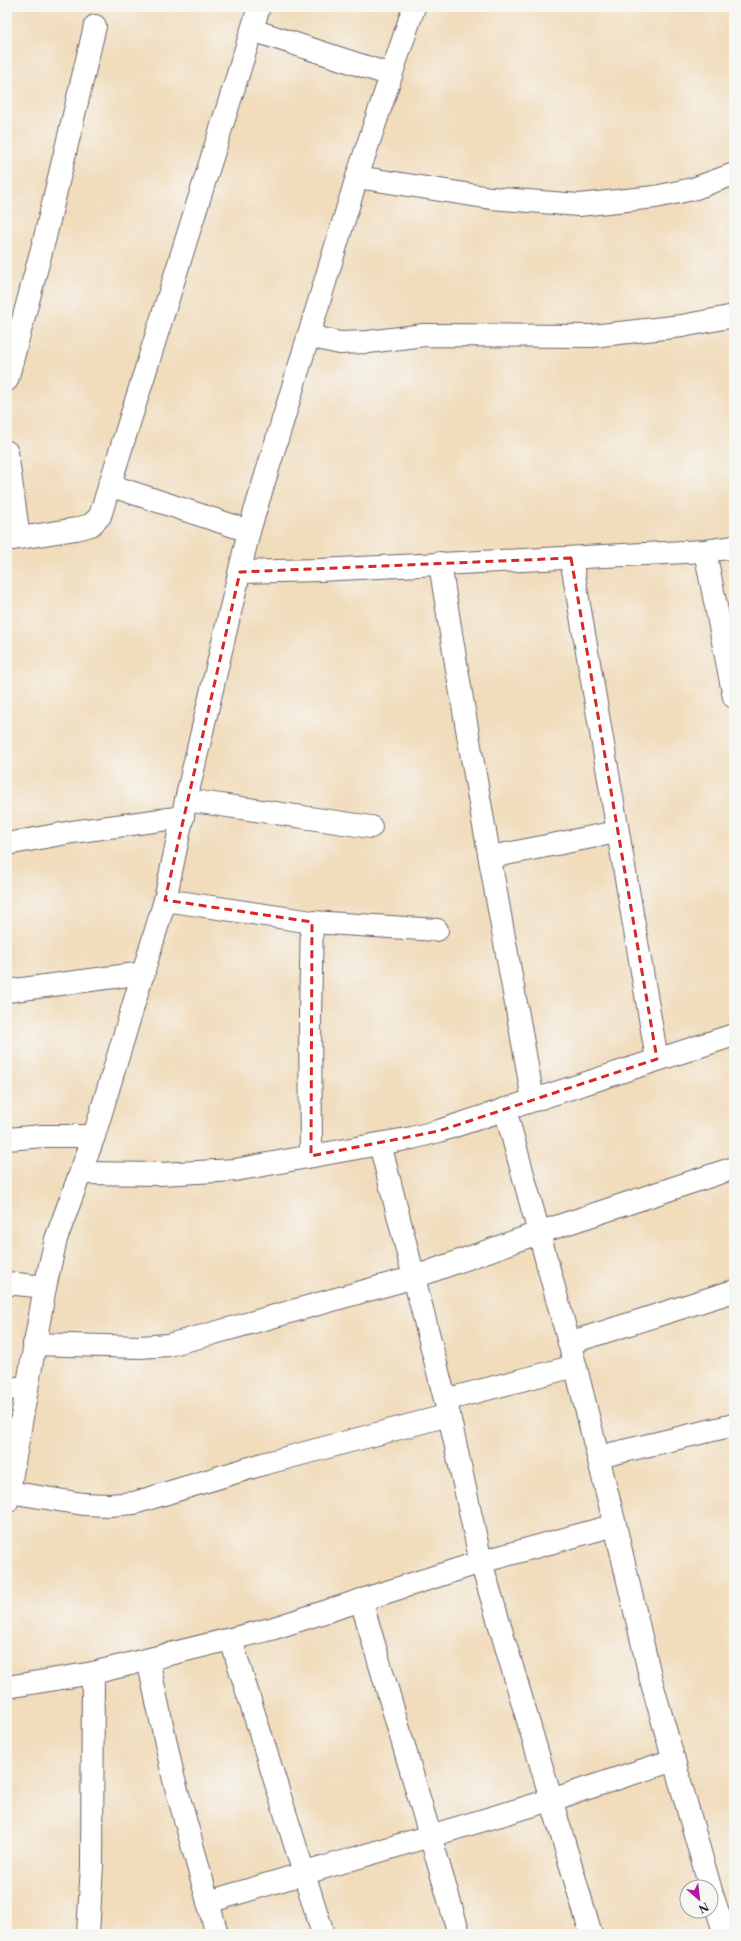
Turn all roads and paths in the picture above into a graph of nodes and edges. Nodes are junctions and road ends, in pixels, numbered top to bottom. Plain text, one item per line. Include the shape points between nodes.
1 (259, 7) edge
2 (414, 7) edge
3 (94, 26) dead end
4 (252, 30) junction
5 (391, 75) junction
6 (357, 177) junction
7 (733, 178) edge
8 (734, 316) edge
9 (308, 336) junction
10 (7, 380) edge
11 (7, 452) edge
12 (109, 485) junction
13 (250, 531) junction
14 (13, 539) edge
15 (734, 547) edge
16 (705, 551) junction
17 (571, 558) junction
18 (440, 563) junction
19 (240, 572) junction
20 (734, 697) edge
21 (185, 808) junction
22 (371, 826) dead end
23 (617, 832) junction
24 (7, 844) edge
25 (491, 856) junction
26 (165, 900) junction
27 (312, 922) junction
28 (436, 930) dead end
29 (144, 973) junction
30 (7, 991) edge
31 (734, 1035) edge
32 (656, 1059) junction
33 (533, 1100) junction
34 (505, 1109) junction
35 (94, 1136) junction
36 (7, 1139) edge
37 (380, 1144) junction
38 (311, 1156) junction
39 (734, 1168) edge
40 (81, 1173) junction
41 (538, 1233) junction
42 (415, 1277) junction
43 (7, 1283) edge
44 (45, 1287) junction
45 (734, 1291) edge
46 (569, 1343) junction
47 (34, 1344) junction
48 (575, 1366) junction
49 (17, 1388) edge
50 (447, 1408) junction
51 (734, 1425) edge
52 (598, 1457) junction
53 (8, 1497) edge
54 (615, 1525) junction
55 (481, 1562) junction
56 (361, 1600) junction
57 (231, 1640) junction
58 (148, 1660) junction
59 (93, 1673) junction
60 (7, 1687) edge
61 (674, 1760) junction
62 (551, 1800) junction
63 (431, 1836) junction
64 (304, 1874) junction
65 (708, 1879) edge
66 (208, 1902) junction
67 (719, 1916) edge
68 (88, 1934) edge
69 (218, 1934) edge
70 (323, 1934) edge
71 (459, 1934) edge
72 (591, 1934) edge
73 (725, 1934) edge

1 - 4 street
2 - 5 street
3 - 10 street via 45,237
4 - 5 street
4 - 12 street
5 - 6 street
6 - 7 street via 491,198 579,205 655,197
6 - 9 street
8 - 9 street via 682,326 592,336 424,335 340,343
9 - 13 street
11 - 14 street
12 - 13 street
12 - 14 street via 100,516 91,525
13 - 19 street
15 - 16 street
16 - 17 street
16 - 20 street
17 - 18 street
17 - 23 street
18 - 19 street
18 - 25 street via 459,687
19 - 21 street
21 - 22 street
21 - 24 street
21 - 26 street
23 - 25 street
23 - 32 street
25 - 33 street
26 - 27 street
26 - 29 street
27 - 28 street
27 - 38 street
29 - 30 street
29 - 35 street
31 - 32 street
32 - 33 street
33 - 34 street
34 - 37 street via 439,1131
34 - 41 street
35 - 36 street
35 - 40 street
37 - 38 street
37 - 42 street
38 - 40 street via 235,1170 160,1174
39 - 41 street
40 - 44 street via 56,1239
41 - 42 street
41 - 46 street
42 - 47 street via 168,1345 140,1347
42 - 50 street
43 - 44 street
44 - 47 street
45 - 46 street
46 - 48 street
47 - 49 street
48 - 50 street
48 - 52 street
49 - 53 street
50 - 53 street via 134,1503 83,1504
50 - 55 street
51 - 52 street
52 - 54 street
54 - 55 street
54 - 61 street via 651,1680
55 - 56 street
55 - 62 street
56 - 57 street
56 - 63 street
57 - 58 street
57 - 64 street
58 - 59 street
58 - 66 street via 174,1780
59 - 60 street
59 - 68 street via 92,1865
61 - 62 street
61 - 65 street
62 - 63 street
62 - 72 street
63 - 64 street
63 - 71 street
64 - 66 street
64 - 70 street
66 - 69 street
67 - 73 street

